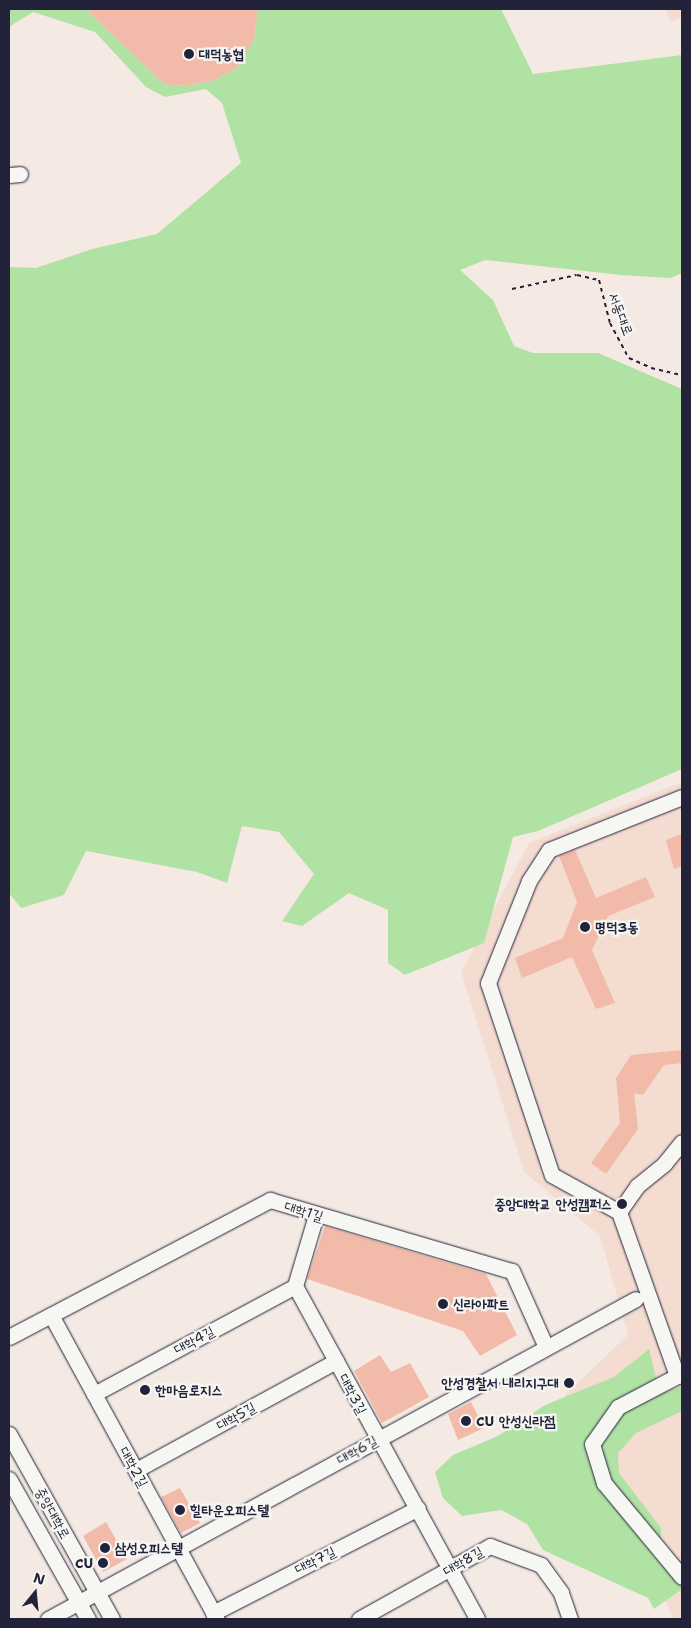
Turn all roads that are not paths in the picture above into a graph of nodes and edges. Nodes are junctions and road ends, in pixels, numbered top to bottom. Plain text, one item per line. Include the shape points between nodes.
1 (682, 797) edge
2 (682, 1142) edge
3 (619, 1212) junction
4 (316, 1215) junction
5 (294, 1286) junction
6 (636, 1299) dead end
7 (51, 1314) junction
8 (9, 1337) edge
9 (546, 1347) junction
10 (336, 1361) junction
11 (679, 1376) edge
12 (94, 1394) junction
13 (9, 1434) edge
14 (378, 1439) junction
15 (136, 1470) junction
16 (9, 1479) edge
17 (418, 1508) junction
18 (178, 1548) junction
19 (451, 1568) junction
20 (682, 1577) edge
21 (97, 1592) junction
22 (78, 1602) junction
23 (215, 1616) edge
24 (48, 1619) edge
25 (88, 1619) edge
26 (112, 1619) edge
27 (359, 1619) edge
28 (477, 1619) edge
29 (570, 1619) edge

1 - 3 street via 550,850 528,881 488,982 552,1175
2 - 3 street via 664,1164 637,1186
3 - 11 street
4 - 5 street
4 - 7 street, 대학1길 via 270,1200
4 - 9 street, 대학1길 via 512,1271
5 - 10 street, 대학3길
5 - 12 street, 대학4길
6 - 9 street, 대학6길
7 - 8 street, 대학1길
7 - 12 street, 대학2길
9 - 14 street, 대학6길
10 - 14 street, 대학3길
10 - 15 street, 대학5길
11 - 20 street via 618,1407 592,1444 604,1484
12 - 15 street, 대학2길
13 - 21 street, 중앙대학로
14 - 17 street, 대학3길
14 - 18 street, 대학6길
15 - 18 street, 대학2길
16 - 22 street, 중앙대학로
17 - 19 street, 대학3길
17 - 23 street, 대학7길
18 - 21 street, 대학6길
18 - 23 street, 대학2길
19 - 27 street, 대학8길
19 - 28 street, 대학3길
19 - 29 street, 대학8길 via 490,1546 541,1565 561,1593
21 - 22 street, 대학6길
21 - 26 street, 중앙대학로
22 - 24 street, 대학6길
22 - 25 street, 중앙대학로

